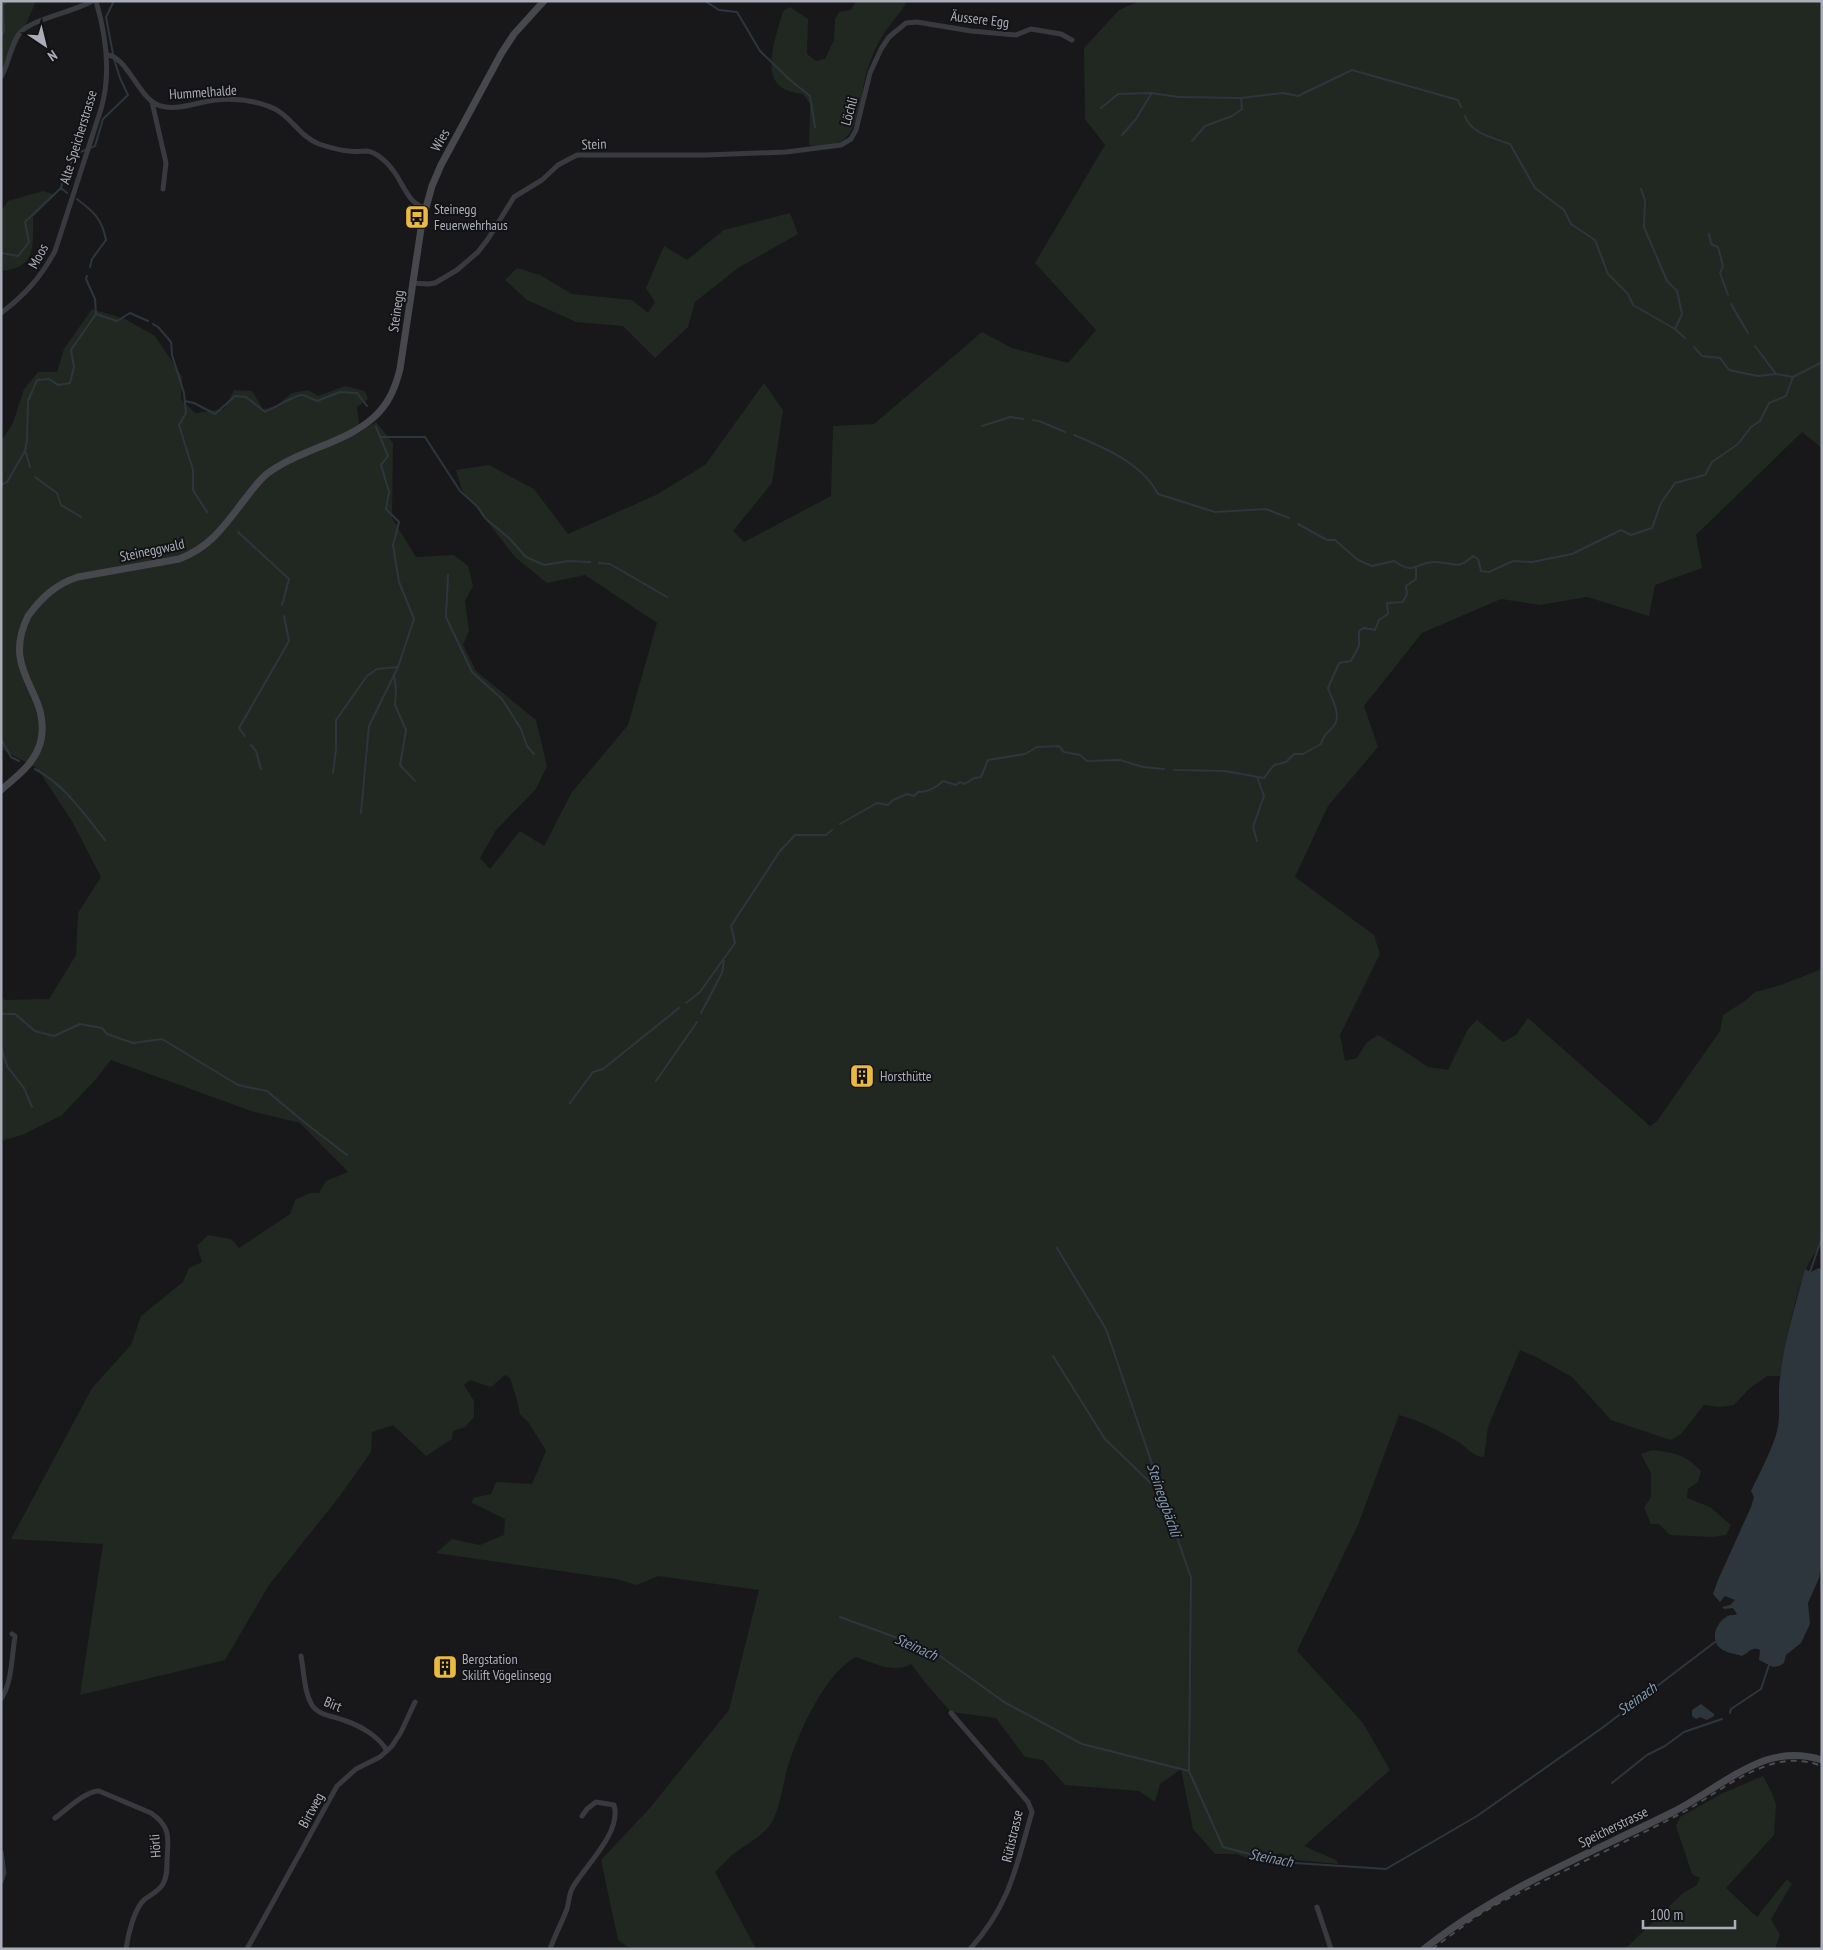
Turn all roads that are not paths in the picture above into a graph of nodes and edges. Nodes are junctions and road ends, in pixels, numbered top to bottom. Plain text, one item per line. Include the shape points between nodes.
1 (94, 1) edge
2 (544, 1) edge
3 (1072, 40) dead end
4 (108, 55) junction
5 (1, 77) edge
6 (865, 93) joint
7 (152, 102) junction
8 (829, 147) joint
9 (163, 189) dead end
10 (73, 195) joint
11 (425, 208) junction
12 (412, 283) junction
13 (1, 313) edge
14 (379, 413) joint
15 (1, 790) edge
16 (12, 1634) dead end
17 (301, 1656) dead end
18 (1, 1699) edge
19 (414, 1702) dead end
20 (951, 1713) dead end
21 (387, 1751) junction
22 (1822, 1760) edge
23 (582, 1816) dead end
24 (56, 1818) dead end
25 (1, 1852) edge
26 (1, 1882) edge
27 (1317, 1907) dead end
28 (126, 1949) edge
29 (247, 1949) edge
30 (550, 1949) edge
31 (970, 1949) edge
32 (1331, 1949) edge
33 (1424, 1949) edge

1 - 4 street, Alte Speicherstrasse via 101,18
1 - 5 street via 22,30
2 - 11 main road, Wies via 501,54 440,165
3 - 6 street, Äussere Egg via 1061,34 1031,29 1016,35 906,23 889,37 881,49
4 - 7 street, Hummelhalde via 117,59
4 - 10 street, Alte Speicherstrasse via 103,102
6 - 8 street, Löchli via 851,139
7 - 9 street via 166,163
7 - 11 street, Hummelhalde via 172,108 223,100 260,104 278,110 307,138 320,144 349,151 370,151 392,168 414,203
8 - 12 street, Stein via 706,155 577,155 514,197 478,252 457,270 435,283
10 - 13 street, Moos via 43,273 29,290
11 - 12 main road, Steinegg
12 - 14 main road, Steinegg via 396,383
14 - 15 main road, Steineggwald via 357,429 293,458 267,474 209,543 195,553 180,560 78,576 51,589 23,624 14,648 16,666 39,716 41,740 28,766
16 - 18 street via 15,1636 10,1669
17 - 21 street, Birt via 312,1706 369,1733
19 - 21 street, Birtweg via 401,1732
20 - 31 street, Rütistrasse via 1028,1802 1032,1812 1010,1888 991,1924
21 - 29 street, Birtweg via 348,1775 337,1786
22 - 33 main road, Speicherstrasse via 1793,1755 1767,1760 1749,1768 1674,1812 1497,1899 1453,1926
23 - 30 street via 596,1802 614,1805 616,1811 599,1850 573,1886
24 - 28 street, Hörli via 94,1790 151,1813 164,1825 169,1842 166,1878 163,1885 139,1907 127,1937
25 - 26 street via 4,1873
27 - 32 street

